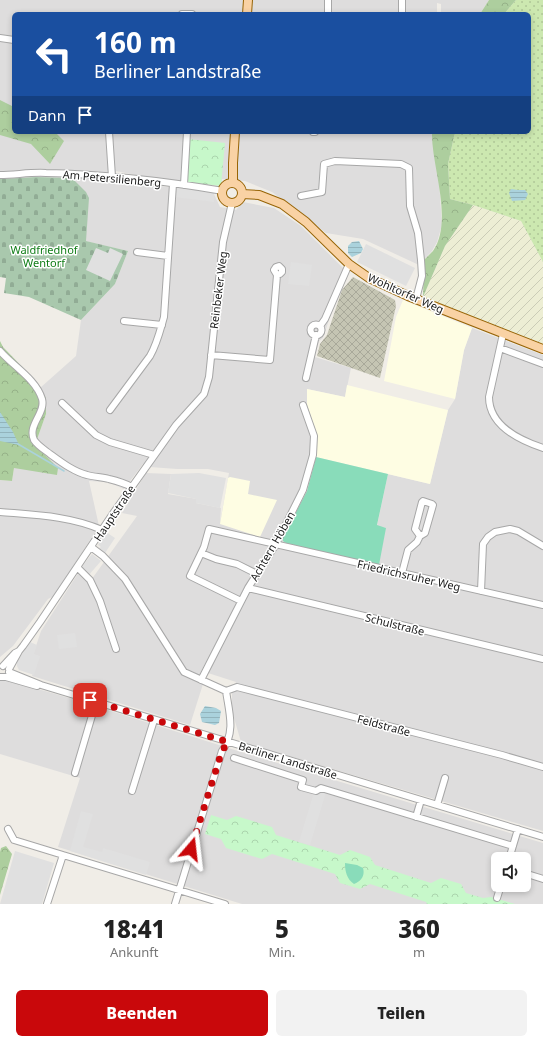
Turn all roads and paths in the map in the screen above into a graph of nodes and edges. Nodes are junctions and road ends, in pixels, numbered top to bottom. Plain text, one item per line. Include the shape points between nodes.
1 (248, 0) edge
2 (328, 0) edge
3 (402, 0) edge
4 (247, 12) edge
5 (328, 12) edge
6 (402, 12) edge
7 (0, 38) edge
8 (12, 40) edge
9 (109, 134) edge
10 (187, 134) edge
11 (235, 134) edge
12 (0, 175) edge
13 (112, 177) junction
14 (233, 183) junction
15 (173, 184) junction
16 (184, 185) junction
17 (223, 191) junction
18 (242, 194) junction
19 (301, 196) dead end
20 (232, 203) junction
21 (137, 252) dead end
22 (168, 256) junction
23 (349, 264) junction
24 (277, 274) dead end
25 (416, 299) junction
26 (124, 321) dead end
27 (162, 325) junction
28 (503, 334) junction
29 (500, 348) junction
30 (543, 349) edge
31 (0, 351) edge
32 (211, 355) junction
33 (543, 364) edge
34 (209, 377) joint
35 (306, 378) dead end
36 (62, 403) dead end
37 (303, 405) dead end
38 (110, 410) dead end
39 (543, 448) edge
40 (154, 455) junction
41 (132, 487) junction
42 (0, 512) edge
43 (102, 530) junction
44 (420, 536) junction
45 (276, 544) junction
46 (543, 546) edge
47 (91, 547) junction
48 (201, 552) junction
49 (77, 567) junction
50 (402, 573) junction
51 (257, 574) junction
52 (248, 588) junction
53 (481, 591) junction
54 (241, 602) junction
55 (543, 605) edge
56 (116, 649) dead end
57 (543, 659) edge
58 (5, 671) edge
59 (201, 680) junction
60 (226, 691) junction
61 (96, 702) junction
62 (154, 720) junction
63 (228, 742) junction
64 (234, 758) dead end
65 (543, 767) edge
66 (74, 773) dead end
67 (445, 778) dead end
68 (132, 791) dead end
69 (421, 800) junction
70 (437, 805) junction
71 (416, 817) junction
72 (8, 829) dead end
73 (518, 829) junction
74 (543, 837) edge
75 (513, 846) junction
76 (511, 852) edge
77 (63, 855) junction
78 (531, 875) edge
79 (543, 879) edge
80 (179, 890) junction
81 (499, 892) edge
82 (497, 898) dead end
83 (48, 904) edge
84 (175, 904) edge
85 (225, 904) edge

1 - 4 main road
2 - 5 street
3 - 6 street
7 - 8 street
9 - 13 street
10 - 16 street
11 - 14 main road
12 - 13 street, Am Petersilienberg via 45,173
13 - 15 street, Am Petersilienberg
14 - 17 main road via 227,184
14 - 18 main road via 241,188
15 - 16 street, Am Petersilienberg
15 - 22 street
16 - 17 street, Am Petersilienberg
17 - 20 main road via 224,199
18 - 20 main road
18 - 23 main road, Wohltorfer Weg via 259,195 282,204 306,222
19 - 25 street via 322,192 324,164 335,161 401,164 409,168 410,206 418,233 422,276
20 - 32 street, Reinbeker Weg via 223,242
21 - 22 street
22 - 27 street
23 - 25 main road, Wohltorfer Weg via 369,278
23 - 35 street via 320,326 321,331 316,335
24 - 32 street via 270,360
25 - 28 main road, Wohltorfer Weg
26 - 27 street
27 - 38 street via 150,356
28 - 29 street
28 - 30 main road, Wohltorfer Weg
29 - 33 street
29 - 39 street via 489,397 493,415 509,432
31 - 41 street via 29,379 42,400 42,408 33,427 34,439 41,448 76,471 88,476 108,478
32 - 34 street, Reinbeker Weg
34 - 40 street, Hauptstraße via 204,394 176,425
36 - 40 street via 96,435 110,442
37 - 45 street, Achtern Höben via 314,436 313,455 303,490
40 - 41 street, Hauptstraße
41 - 43 street, Hauptstraße
42 - 43 street via 58,517
43 - 47 street, Hauptstraße
44 - 44 street via 425,533 433,505 423,501 415,529
44 - 50 street via 418,542 408,550
45 - 48 street, Friedrichsruher Weg via 209,529
45 - 50 street, Friedrichsruher Weg
45 - 51 street, Achtern Höben
46 - 53 street via 510,529 492,534 483,544
47 - 49 street, Hauptstraße
47 - 59 street via 125,578 184,672
48 - 51 street
48 - 54 street via 190,576
49 - 56 street via 90,580 100,601
49 - 58 street, Hauptstraße via 40,622 15,653
50 - 53 street, Friedrichsruher Weg
51 - 52 street, Achtern Höben
52 - 54 street, Achtern Höben
52 - 57 street, Schulstraße
53 - 55 street, Friedrichsruher Weg
54 - 59 street, Achtern Höben
58 - 61 street, Berliner Landstraße via 34,686 41,685
59 - 60 street
60 - 63 street via 231,728
60 - 65 street, Feldstraße via 237,687
61 - 62 street, Berliner Landstraße
61 - 66 street
62 - 63 street, Berliner Landstraße
62 - 68 street
63 - 69 street, Berliner Landstraße
63 - 80 street via 222,751
64 - 71 street, Berliner Landstraße via 303,780 301,787 316,791 321,788
67 - 70 street
69 - 70 street, Berliner Landstraße
69 - 71 street
70 - 73 street, Berliner Landstraße
71 - 75 street, Berliner Landstraße
72 - 77 street via 14,840
73 - 74 street, Berliner Landstraße
73 - 75 street
75 - 76 street
77 - 80 street
77 - 83 street
78 - 79 street
80 - 84 street
80 - 85 street
81 - 82 street

